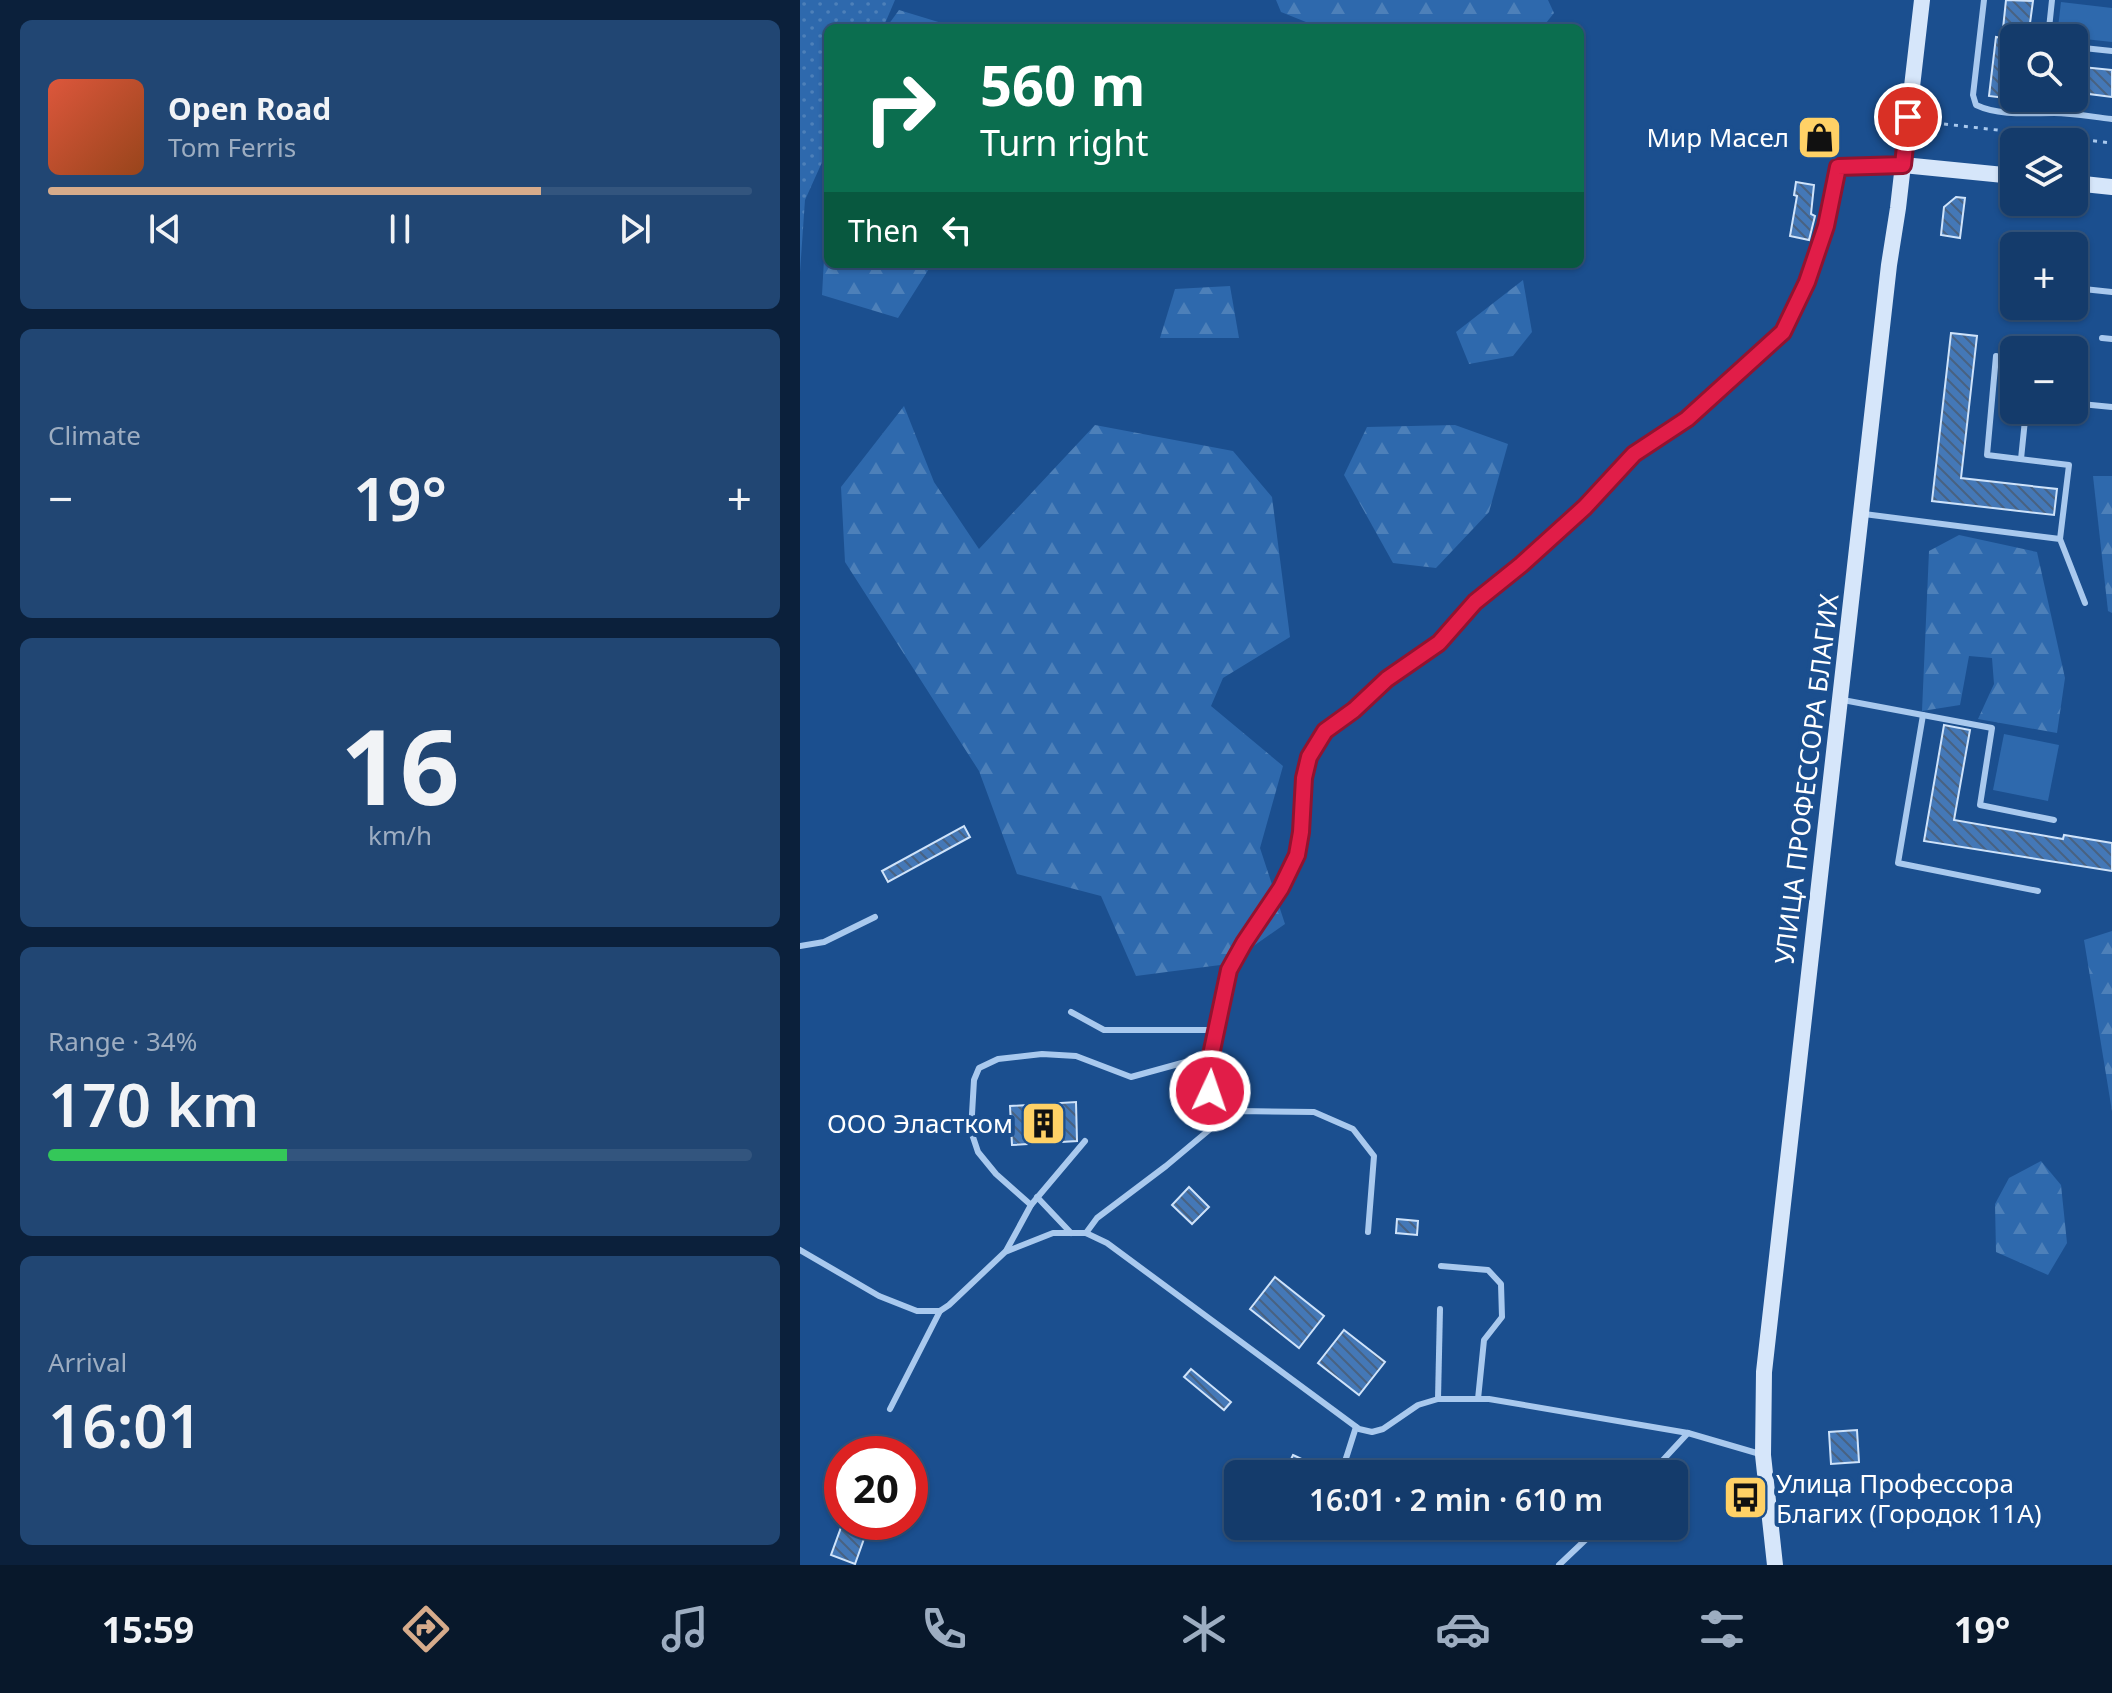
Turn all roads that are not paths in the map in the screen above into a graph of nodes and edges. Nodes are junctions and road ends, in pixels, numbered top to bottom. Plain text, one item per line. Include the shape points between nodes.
1 (1922, 0) edge
2 (1984, 0) edge
3 (2052, 0) edge
4 (2049, 24) edge
5 (2088, 48) edge
6 (2112, 51) edge
7 (2112, 119) edge
8 (1903, 165) junction
9 (2000, 175) edge
10 (2088, 184) edge
11 (2112, 187) edge
12 (2088, 289) edge
13 (2112, 292) edge
14 (2102, 338) dead end
15 (2112, 339) edge
16 (1996, 356) dead end
17 (2088, 405) edge
18 (2112, 407) edge
19 (2025, 424) edge
20 (2021, 459) junction
21 (1860, 514) junction
22 (2060, 539) junction
23 (2085, 603) dead end
24 (1839, 700) junction
25 (1923, 715) junction
26 (2054, 820) dead end
27 (2038, 891) dead end
28 (875, 917) dead end
29 (800, 946) edge
30 (1071, 1012) dead end
31 (1217, 1030) junction
32 (1211, 1055) junction
33 (1215, 1125) junction
34 (1085, 1141) dead end
35 (1037, 1197) junction
36 (1031, 1205) junction
37 (1368, 1232) dead end
38 (1071, 1233) junction
39 (1086, 1233) junction
40 (800, 1250) edge
41 (1005, 1252) junction
42 (1441, 1266) dead end
43 (1440, 1309) dead end
44 (940, 1311) junction
45 (1438, 1399) junction
46 (1478, 1399) junction
47 (890, 1409) dead end
48 (1356, 1427) junction
49 (1688, 1433) junction
50 (1763, 1455) junction
51 (1345, 1460) edge
52 (1663, 1460) edge
53 (1585, 1540) edge
54 (1559, 1565) edge
55 (1775, 1565) edge

1 - 8 main road, УЛИЦА ПРОФЕССОРА БЛАГИХ
2 - 7 lane via 1976,105
3 - 4 lane
5 - 6 lane
8 - 9 main road
8 - 21 main road, УЛИЦА ПРОФЕССОРА БЛАГИХ
8 - 31 lane via 1838,167 1826,226 1783,332 1687,419 1634,454 1585,507 1475,602 1439,643 1325,731 1309,757 1304,778 1297,855 1229,970
10 - 11 main road
12 - 13 lane
14 - 15 lane
16 - 20 lane via 1987,455
17 - 18 lane
19 - 20 lane
20 - 22 lane via 2069,465
21 - 22 lane
21 - 24 main road, УЛИЦА ПРОФЕССОРА БЛАГИХ
22 - 23 lane
24 - 25 lane
24 - 50 main road, УЛИЦА ПРОФЕССОРА БЛАГИХ via 1764,1372
25 - 26 lane via 1992,728 1980,805
25 - 27 lane via 1898,863
28 - 29 lane via 824,942
30 - 31 lane via 1104,1030
31 - 32 lane
32 - 33 lane
32 - 36 lane via 1131,1077 1076,1056 998,1059 979,1068 971,1131 978,1152
33 - 37 lane via 1238,1111 1314,1112 1353,1129 1374,1156
33 - 39 lane via 1097,1218
34 - 35 lane
35 - 36 lane
35 - 38 lane
36 - 41 lane
38 - 39 lane
38 - 41 lane via 1053,1233
39 - 48 lane via 1107,1243
40 - 44 lane via 879,1296 917,1311
41 - 44 lane
42 - 46 lane via 1488,1270 1501,1284 1502,1317 1484,1340
43 - 45 lane
44 - 47 lane
45 - 46 lane
45 - 48 lane via 1418,1405 1383,1429
46 - 49 lane
48 - 51 lane
49 - 50 lane
49 - 52 lane
50 - 55 main road, УЛИЦА ПРОФЕССОРА БЛАГИХ
53 - 54 lane

